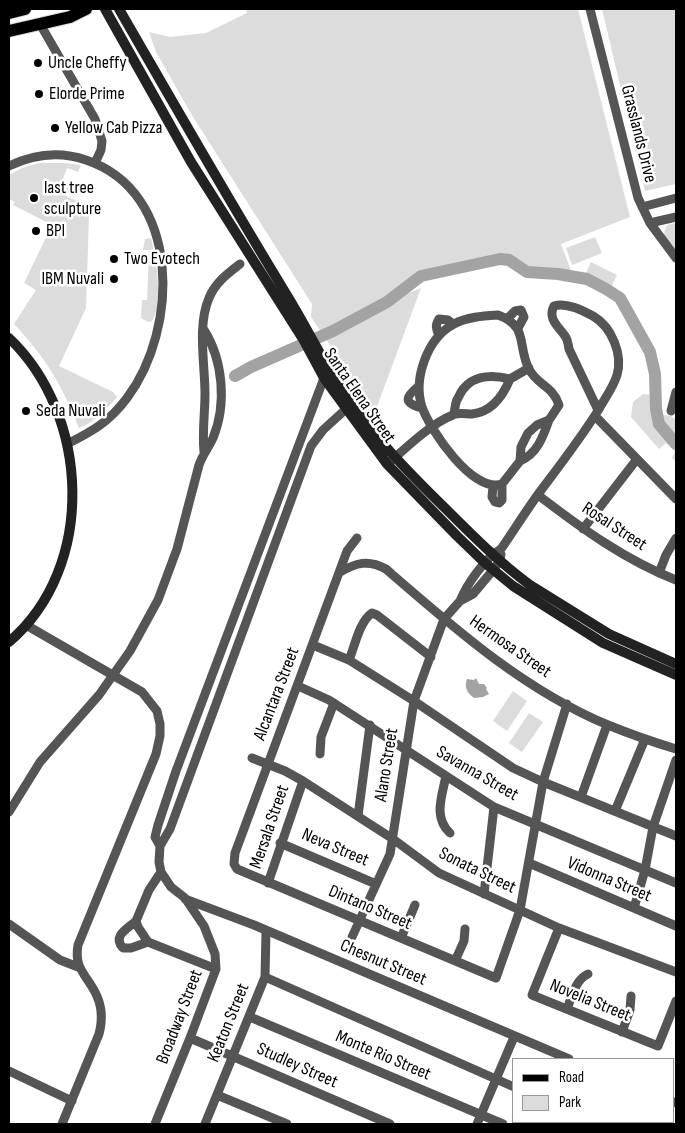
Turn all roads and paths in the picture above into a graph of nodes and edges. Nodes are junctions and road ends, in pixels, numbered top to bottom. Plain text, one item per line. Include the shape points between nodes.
1 (25, 9) edge
2 (70, 9) edge
3 (86, 9) edge
4 (106, 9) edge
5 (119, 9) edge
6 (590, 9) edge
7 (9, 13) edge
8 (40, 24) junction
9 (11, 28) edge
10 (204, 156) junction
11 (191, 162) junction
12 (94, 163) junction
13 (9, 166) edge
14 (676, 198) edge
15 (642, 206) junction
16 (676, 217) edge
17 (650, 224) junction
18 (676, 258) edge
19 (240, 264) dead end
20 (508, 318) junction
21 (453, 324) junction
22 (518, 328) junction
23 (204, 330) junction
24 (439, 335) junction
25 (9, 338) edge
26 (309, 344) junction
27 (529, 368) junction
28 (324, 378) junction
29 (510, 379) junction
30 (676, 392) edge
31 (346, 409) junction
32 (671, 411) dead end
33 (596, 413) junction
34 (454, 414) junction
35 (549, 420) junction
36 (433, 427) junction
37 (67, 444) junction
38 (204, 452) junction
39 (637, 459) junction
40 (391, 461) junction
41 (520, 461) junction
42 (538, 495) junction
43 (676, 499) edge
44 (583, 529) junction
45 (357, 538) dead end
46 (676, 538) edge
47 (498, 554) junction
48 (490, 566) junction
49 (340, 572) junction
50 (659, 574) junction
51 (676, 580) edge
52 (444, 619) junction
53 (26, 625) junction
54 (9, 642) edge
55 (313, 645) junction
56 (224, 648) junction
57 (236, 653) junction
58 (431, 657) junction
59 (349, 660) junction
60 (676, 664) edge
61 (113, 675) junction
62 (676, 676) edge
63 (298, 686) junction
64 (414, 701) junction
65 (334, 703) junction
66 (566, 704) junction
67 (370, 725) junction
68 (607, 725) junction
69 (645, 739) junction
70 (676, 749) edge
71 (405, 750) junction
72 (320, 754) dead end
73 (252, 758) dead end
74 (676, 760) edge
75 (268, 765) junction
76 (446, 776) junction
77 (303, 781) junction
78 (543, 782) junction
79 (580, 797) junction
80 (494, 807) junction
81 (615, 811) junction
82 (9, 812) edge
83 (358, 816) junction
84 (536, 823) junction
85 (652, 827) junction
86 (450, 833) dead end
87 (676, 836) edge
88 (392, 838) junction
89 (280, 843) junction
90 (160, 846) junction
91 (529, 863) junction
92 (234, 864) joint
93 (645, 870) junction
94 (161, 872) junction
95 (268, 882) junction
96 (676, 883) edge
97 (376, 884) junction
98 (484, 894) junction
99 (184, 898) junction
100 (415, 905) dead end
101 (634, 908) junction
102 (520, 910) junction
103 (136, 920) junction
104 (359, 921) junction
105 (9, 924) edge
106 (676, 926) edge
107 (559, 928) junction
108 (465, 929) dead end
109 (266, 931) junction
110 (352, 937) dead end
111 (401, 938) junction
112 (148, 942) junction
113 (455, 961) junction
114 (78, 967) junction
115 (216, 969) junction
116 (676, 972) edge
117 (588, 974) dead end
118 (265, 977) junction
119 (632, 996) dead end
120 (676, 1001) edge
121 (566, 1009) junction
122 (250, 1017) junction
123 (622, 1032) junction
124 (514, 1037) junction
125 (190, 1038) junction
126 (233, 1056) junction
127 (566, 1058) edge
128 (9, 1071) edge
129 (495, 1079) junction
130 (512, 1086) edge
131 (217, 1095) junction
132 (72, 1101) junction
133 (481, 1115) junction
134 (62, 1124) edge
135 (155, 1124) edge
136 (205, 1124) edge
137 (287, 1124) edge
138 (390, 1124) edge
139 (476, 1124) edge
140 (503, 1124) edge

1 - 7 main road
2 - 9 main road
3 - 8 main road via 70,17
4 - 11 street, Santa Elena Street
5 - 10 street, Santa Elena Street
6 - 15 street, Grasslands Drive via 634,187
8 - 9 main road
8 - 12 street via 95,119 102,142
10 - 11 street
10 - 26 street, Santa Elena Street via 299,315
11 - 26 street, Santa Elena Street
12 - 13 street via 50,154
12 - 37 street via 129,186 147,212 162,263 163,295 153,348 128,397 96,430
14 - 15 street
15 - 17 street, Grasslands Drive
16 - 17 street
17 - 18 street, Grasslands Drive
19 - 23 street via 218,281 208,299
20 - 21 street via 482,316
20 - 22 street
20 - 22 street via 521,310 524,317
21 - 24 street
21 - 24 street via 439,319 436,323
22 - 27 street
23 - 38 street
23 - 38 street via 218,363 221,387 218,424
24 - 36 street via 426,358 419,386 422,408
25 - 37 street via 42,383
26 - 28 street, Santa Elena Street
26 - 40 street, Santa Elena Street
27 - 29 street
27 - 35 street via 557,398 559,405
28 - 31 street, Santa Elena Street
28 - 56 street
29 - 34 street via 490,409
29 - 34 street via 495,375 477,378 457,398
30 - 32 street
31 - 40 street, Santa Elena Street
31 - 57 street via 311,446
33 - 33 street via 617,375 619,359 614,343 596,318 581,309 554,306 553,322 567,340
33 - 39 street
33 - 42 street, Alano Street
34 - 36 street
35 - 41 street via 534,452
35 - 41 street via 528,433 521,447
36 - 40 street
36 - 41 street via 459,464 479,481 498,485
37 - 53 street via 72,490 70,528 51,587
38 - 61 street via 167,578 141,631
39 - 43 street
39 - 44 street
40 - 47 street, Santa Elena Street
40 - 48 street, Santa Elena Street
42 - 44 street, Rosal Street
42 - 47 street, Alano Street
44 - 50 street, Rosal Street
45 - 49 street, Alcantara Street via 347,551
46 - 50 street
47 - 48 street, Alano Street
47 - 60 street, Santa Elena Street via 530,585 609,634
48 - 52 street, Alano Street via 466,587 460,601
48 - 62 street, Santa Elena Street via 528,596 603,643
49 - 52 street, Hermosa Street via 358,563 378,564
49 - 55 street, Alcantara Street
50 - 51 street, Rosal Street
52 - 58 street, Alano Street
52 - 66 street, Hermosa Street via 488,654
53 - 54 street
53 - 61 street
55 - 59 street
55 - 63 street, Alcantara Street
56 - 57 street
56 - 90 street via 158,825 156,837
57 - 90 street via 170,829
58 - 59 street via 372,613 364,623
58 - 64 street, Alano Street
59 - 64 street
61 - 82 street via 40,762
61 - 114 street via 142,692 150,701 157,711 160,736 156,754 82,932 77,952
63 - 65 street, Savanna Street
63 - 75 street, Alcantara Street
64 - 71 street, Alano Street
64 - 78 street via 496,758
65 - 67 street, Savanna Street
65 - 72 street via 321,737
66 - 68 street, Hermosa Street
66 - 78 street
67 - 71 street, Savanna Street
67 - 83 street
68 - 69 street, Hermosa Street
68 - 79 street
69 - 70 street, Hermosa Street
69 - 81 street
71 - 76 street, Savanna Street
71 - 88 street, Alano Street
73 - 75 street, Sonata Street
74 - 85 street
75 - 77 street, Sonata Street
75 - 92 street, Alcantara Street via 235,853
76 - 80 street, Savanna Street
76 - 86 street via 439,813 443,826
77 - 83 street, Sonata Street
77 - 89 street, Mersala Street
78 - 79 street
78 - 84 street
79 - 81 street
80 - 84 street, Savanna Street
80 - 98 street
81 - 85 street
83 - 88 street, Sonata Street
84 - 91 street
84 - 93 street, Savanna Street
85 - 87 street
85 - 93 street
88 - 97 street, Alano Street via 390,854
88 - 98 street, Sonata Street via 439,873
89 - 95 street, Mersala Street
89 - 97 street, Neva Street
90 - 94 street
91 - 101 street, Vidonna Street
91 - 102 street
92 - 95 street, Dintano Street via 242,873
93 - 96 street, Savanna Street
93 - 101 street
94 - 99 street, Broadway Street via 171,888
94 - 103 street
95 - 104 street, Dintano Street
97 - 104 street, Alano Street
98 - 102 street, Sonata Street
99 - 109 street, Chesnut Street
99 - 115 street, Broadway Street via 209,936
100 - 111 street
101 - 106 street, Vidonna Street
102 - 107 street, Sonata Street
102 - 113 street, Dintano Street via 496,978
103 - 112 street
103 - 112 street via 119,937 120,946 131,948
104 - 110 street, Alano Street
104 - 111 street, Dintano Street
105 - 114 street via 60,960
107 - 116 street, Sonata Street
107 - 121 street, Novelia Street via 532,995
108 - 113 street via 464,941
109 - 118 street, Keaton Street
109 - 124 street, Chesnut Street
111 - 113 street, Dintano Street
112 - 115 street
114 - 132 street via 95,992 101,1006 102,1022
115 - 125 street, Broadway Street
117 - 121 street via 578,982
118 - 122 street, Keaton Street
118 - 129 street
119 - 123 street
120 - 123 street, Novelia Street via 658,1046
121 - 123 street, Novelia Street
122 - 126 street, Keaton Street
122 - 133 street, Monte Rio Street
124 - 127 street, Chesnut Street
124 - 129 street
125 - 126 street, Studley Street
125 - 135 street, Broadway Street
126 - 131 street, Keaton Street
126 - 138 street, Studley Street
128 - 132 street
129 - 130 street
129 - 133 street
131 - 136 street, Keaton Street
131 - 137 street
132 - 134 street
133 - 139 street
133 - 140 street, Monte Rio Street

